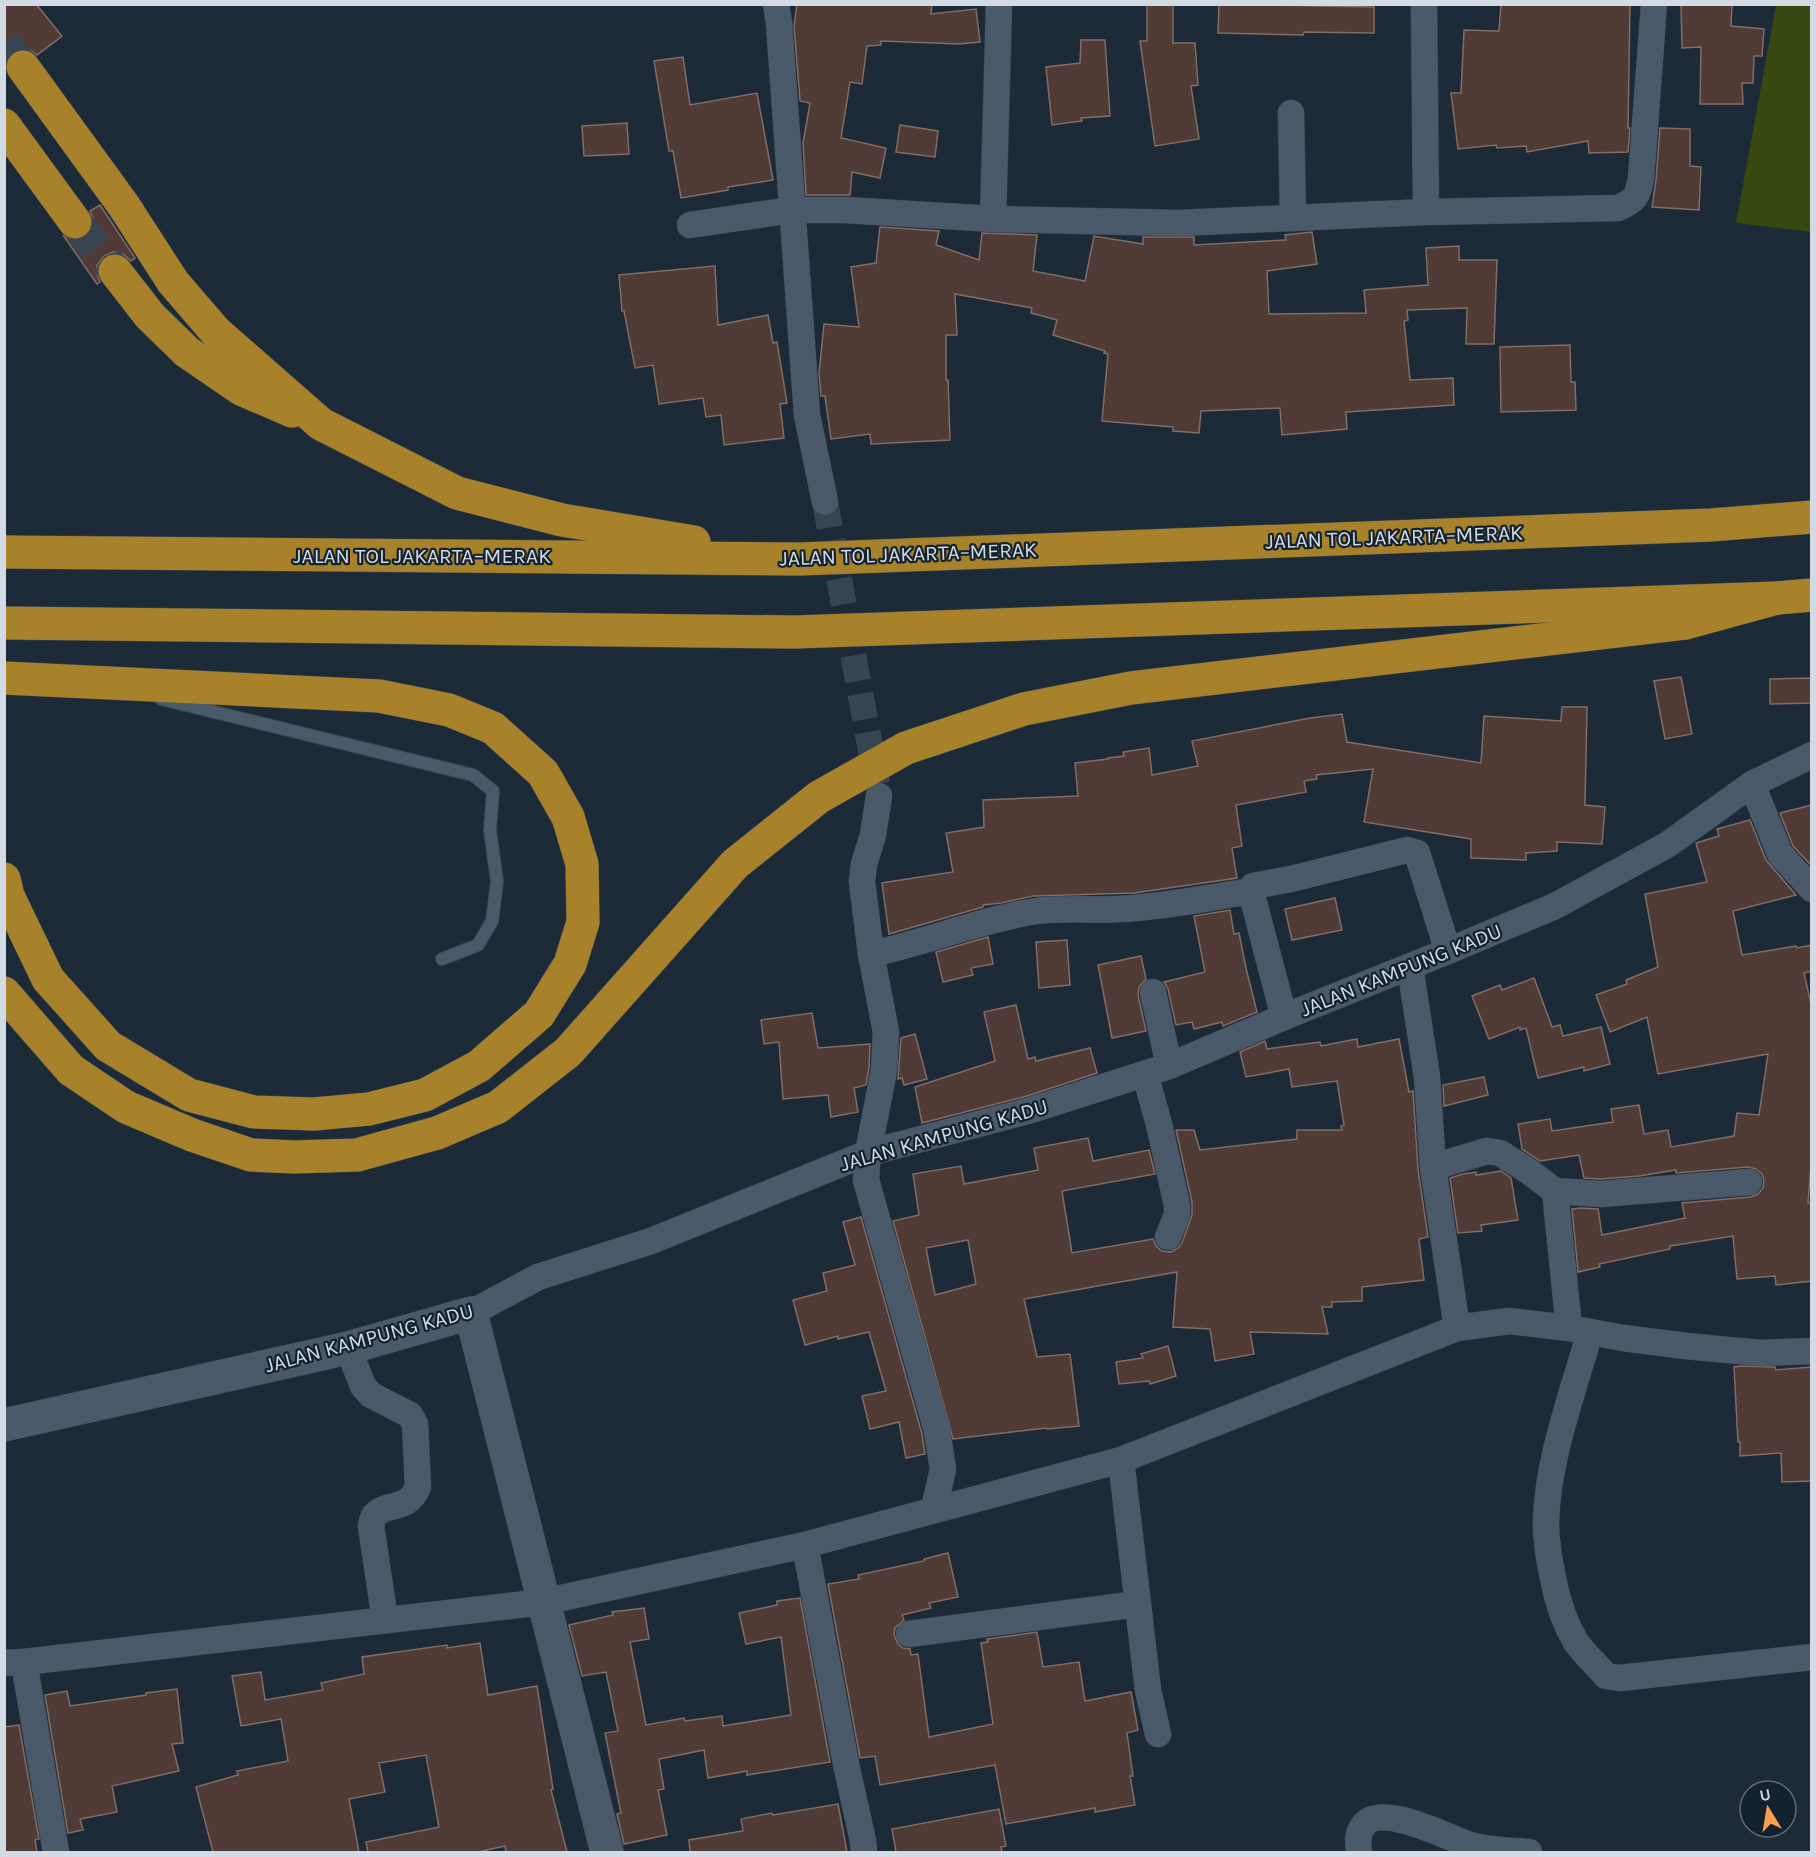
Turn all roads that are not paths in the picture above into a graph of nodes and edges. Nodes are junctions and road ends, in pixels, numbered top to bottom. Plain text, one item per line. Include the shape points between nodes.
1 (776, 4) edge
2 (999, 4) edge
3 (1424, 4) edge
4 (1654, 4) edge
5 (22, 67) tunnel mouth
6 (1291, 113) dead end
7 (4, 125) edge
8 (791, 210) junction
9 (1426, 212) junction
10 (1293, 218) junction
11 (993, 219) junction
12 (75, 222) tunnel mouth
13 (690, 225) dead end
14 (115, 271) tunnel mouth
15 (321, 424) junction
16 (825, 502) tunnel mouth
17 (1812, 518) edge
18 (4, 552) edge
19 (800, 559) junction
20 (1812, 595) edge
21 (1777, 598) junction
22 (4, 622) edge
23 (4, 678) edge
24 (78, 682) junction
25 (1812, 755) edge
26 (1752, 784) junction
27 (879, 796) tunnel mouth
28 (4, 879) edge
29 (1812, 890) edge
30 (1251, 891) junction
31 (1448, 951) junction
32 (871, 954) junction
33 (442, 959) dead end
34 (1410, 967) junction
35 (1153, 992) dead end
36 (4, 993) edge
37 (1284, 1017) junction
38 (1169, 1066) junction
39 (1145, 1074) junction
40 (868, 1153) junction
41 (1433, 1167) junction
42 (1749, 1182) dead end
43 (1555, 1191) junction
44 (1168, 1237) dead end
45 (471, 1313) junction
46 (1457, 1328) junction
47 (1580, 1330) junction
48 (348, 1348) junction
49 (1812, 1351) edge
50 (4, 1425) edge
51 (1121, 1460) junction
52 (934, 1509) junction
53 (806, 1545) junction
54 (543, 1602) junction
55 (1138, 1604) junction
56 (385, 1620) junction
57 (909, 1634) dead end
58 (1812, 1657) edge
59 (14, 1662) edge
60 (1158, 1734) dead end
61 (56, 1852) edge
62 (607, 1852) edge
63 (864, 1852) edge
64 (1359, 1852) edge
65 (1529, 1852) edge

1 - 8 street
2 - 11 street
3 - 9 street
4 - 9 street via 1637,196 1618,207
5 - 15 highway via 124,206 172,282 216,333
6 - 10 street
7 - 12 highway
8 - 11 street
8 - 13 street
8 - 16 street via 807,415
9 - 10 street
10 - 11 street via 1179,223
14 - 15 highway via 150,316 186,352 241,389
15 - 19 highway via 457,493 562,520
17 - 19 highway, JALAN TOL JAKARTA–MERAK
18 - 19 highway, JALAN TOL JAKARTA–MERAK
20 - 21 highway
21 - 22 highway via 795,632
21 - 36 highway via 1685,623 1131,688 1024,709 906,748 819,797 735,864 568,1052 498,1107 437,1133 357,1155 251,1155 126,1107 70,1070
23 - 24 highway
24 - 28 highway via 379,696 449,710 493,728 543,773 568,817 582,864 583,922 570,964 539,1014 479,1066 425,1095 369,1109 314,1114 254,1112 189,1095 108,1046 48,979 8,896
24 - 33 lane via 473,775 494,791 490,830 497,882 492,921 478,945
25 - 26 street, JALAN KAMPUNG KADU
26 - 29 street via 1780,854
26 - 31 street, JALAN KAMPUNG KADU via 1667,845 1555,906
27 - 32 street via 862,882
30 - 31 street via 1254,886 1407,850 1417,853
30 - 32 street via 1144,907 1038,911
30 - 37 street
31 - 34 street, JALAN KAMPUNG KADU
32 - 40 street via 885,1051
34 - 37 street, JALAN KAMPUNG KADU
34 - 41 street via 1427,1077
35 - 38 street
37 - 38 street, JALAN KAMPUNG KADU
38 - 39 street, JALAN KAMPUNG KADU
39 - 40 street, JALAN KAMPUNG KADU via 1031,1110
39 - 44 street via 1177,1205
40 - 45 street, JALAN KAMPUNG KADU via 651,1241 538,1277
40 - 52 street via 866,1180 942,1452 943,1469
41 - 43 street via 1487,1151 1500,1153
41 - 46 street
42 - 43 street via 1601,1194
43 - 47 street
45 - 48 street, JALAN KAMPUNG KADU
45 - 54 street
46 - 47 street via 1509,1321
46 - 51 street
47 - 49 street via 1760,1353
47 - 58 street via 1550,1483 1546,1523 1555,1592 1577,1643 1606,1676 1620,1678
48 - 50 street, JALAN KAMPUNG KADU
48 - 56 street via 363,1386 371,1395 410,1415 415,1424 418,1487 406,1502 374,1516 371,1526
51 - 52 street
51 - 55 street
52 - 53 street
53 - 54 street
53 - 63 street
54 - 56 street
54 - 62 street
55 - 57 street
55 - 60 street via 1148,1690
56 - 59 street
59 - 61 street
64 - 65 street via 1358,1836 1363,1826 1369,1820 1386,1816 1491,1850

